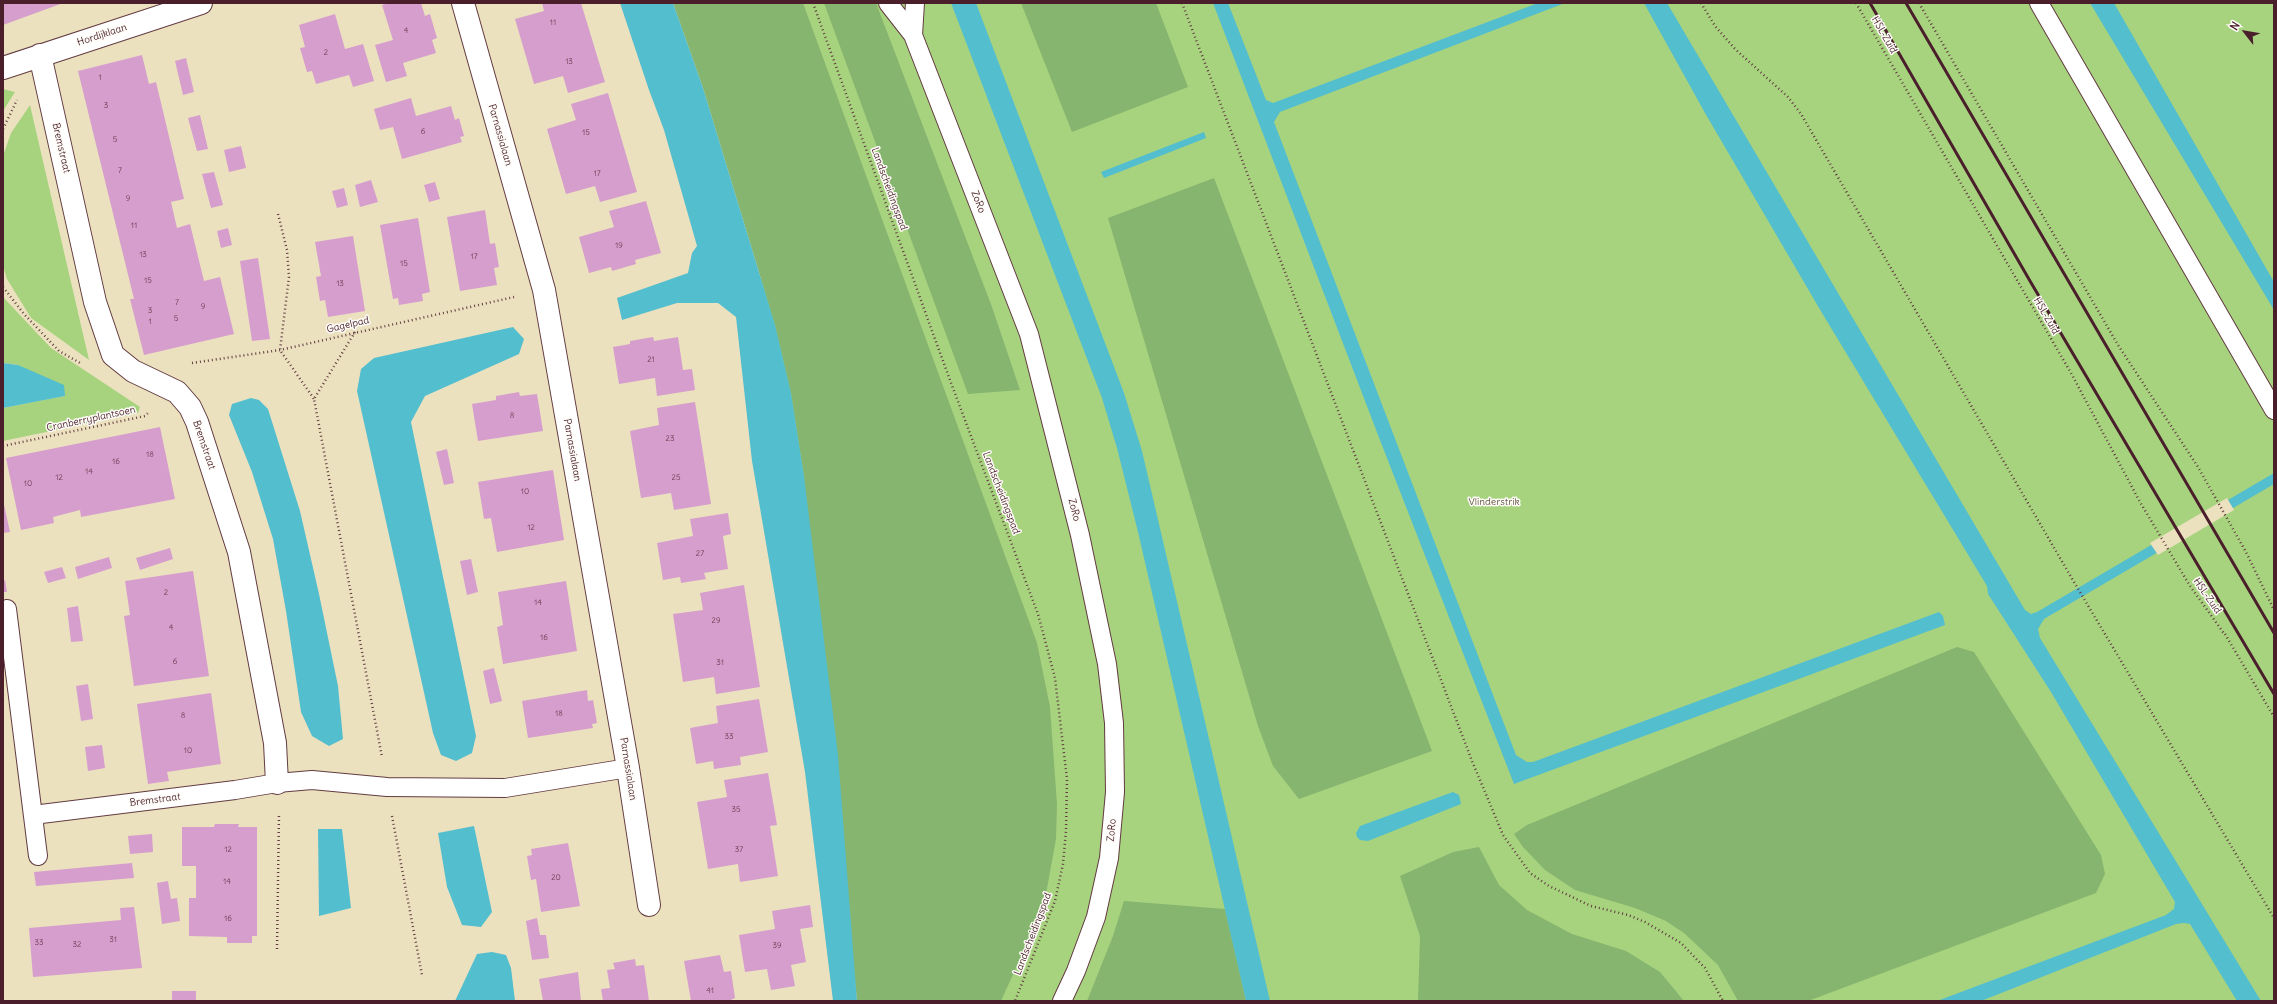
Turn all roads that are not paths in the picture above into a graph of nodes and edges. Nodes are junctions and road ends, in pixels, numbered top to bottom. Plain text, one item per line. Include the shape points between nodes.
1 (201, 3) edge
2 (463, 3) edge
3 (888, 3) edge
4 (915, 3) edge
5 (2039, 3) edge
6 (913, 35) junction
7 (40, 55) junction
8 (3, 68) edge
9 (2274, 410) edge
10 (8, 609) dead end
11 (628, 768) junction
12 (277, 783) junction
13 (33, 815) junction
14 (38, 856) dead end
15 (649, 905) dead end
16 (1062, 1001) edge

1 - 7 street, Hordijklaan
2 - 11 street, Parnassialaan via 544,290
3 - 6 lane, ZoRo
4 - 6 lane, ZoRo
5 - 9 lane
6 - 16 lane, ZoRo via 1029,334 1080,536 1107,664 1114,723 1115,792 1109,858 1096,917
7 - 8 street, Hordijklaan
7 - 12 street, Bremstraat via 95,302 113,355 133,371 177,392 190,407 197,422 238,552 275,743
10 - 13 lane
11 - 12 lane, Bremstraat via 505,788 387,787 312,780
11 - 15 street, Parnassialaan
12 - 13 lane, Bremstraat
13 - 14 lane

